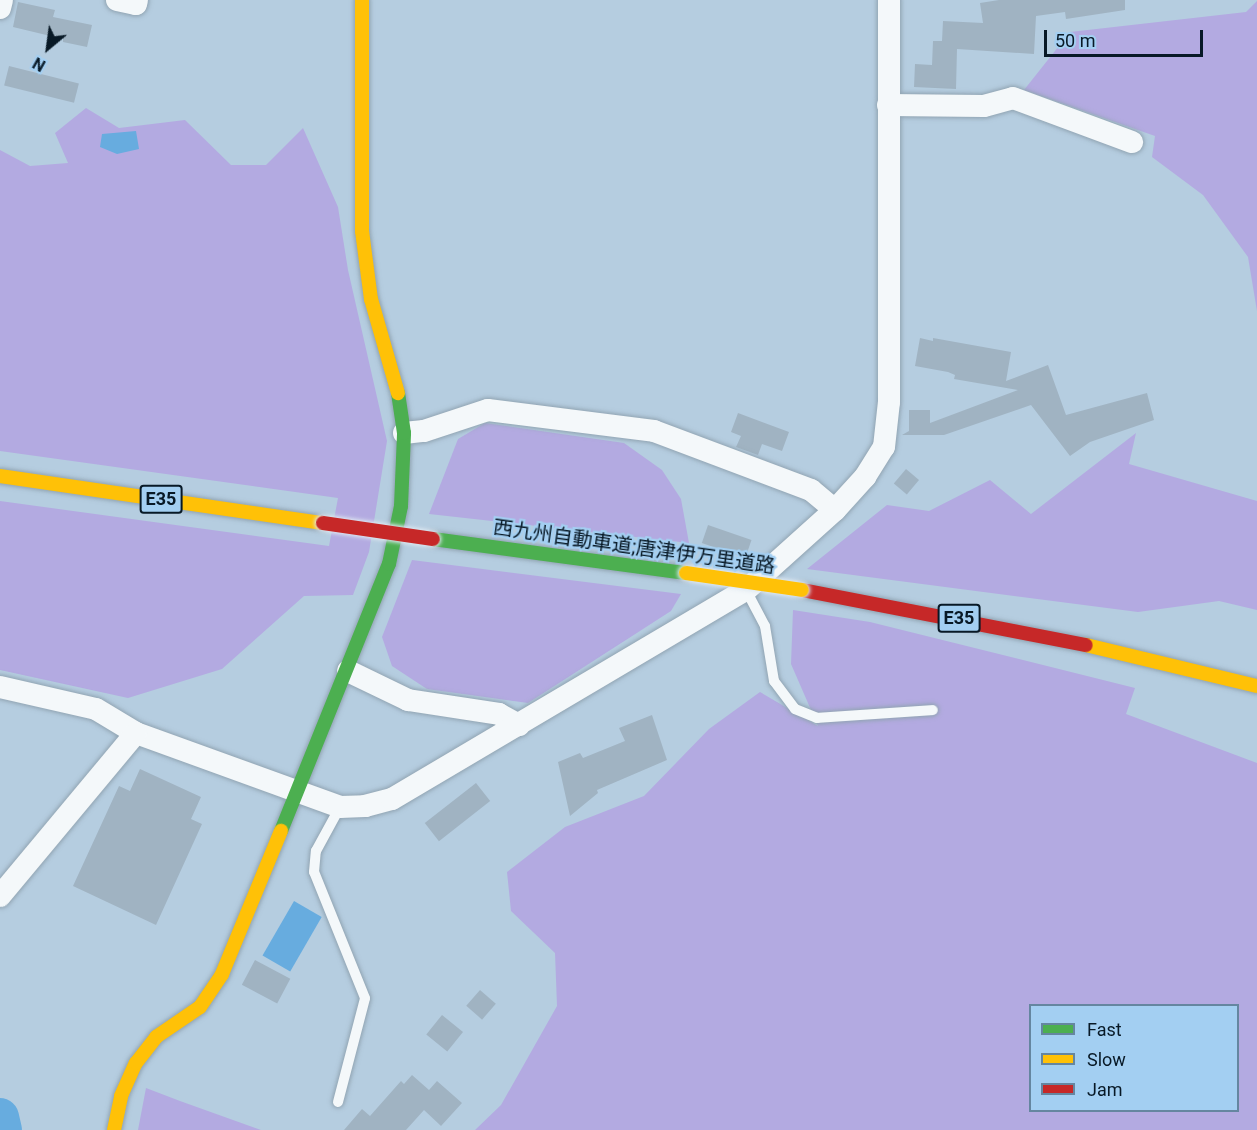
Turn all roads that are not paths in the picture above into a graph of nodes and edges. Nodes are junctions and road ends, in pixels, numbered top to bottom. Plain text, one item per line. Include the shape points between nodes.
1 (2, 0) edge
2 (117, 0) edge
3 (137, 0) edge
4 (362, 0) edge
5 (889, 0) edge
6 (0, 8) edge
7 (888, 105) junction
8 (1132, 142) dead end
9 (404, 433) junction
10 (0, 476) edge
11 (835, 510) junction
12 (746, 590) junction
13 (1115, 650) junction
14 (1222, 663) dead end
15 (348, 671) junction
16 (1257, 686) edge
17 (0, 687) edge
18 (933, 710) dead end
19 (519, 725) junction
20 (136, 733) junction
21 (298, 791) junction
22 (340, 807) junction
23 (0, 896) edge
24 (338, 1102) dead end
25 (114, 1130) edge

1 - 6 street
2 - 3 street via 136,4
4 - 9 main road via 362,231 371,299 396,384
5 - 7 street
7 - 8 street via 984,106 1013,98
7 - 11 street via 889,402 884,447 865,477
9 - 11 street via 424,431 488,410 654,431 811,490
9 - 15 main road via 401,506 389,564
10 - 13 main road, 西九州自動車道;唐津伊万里道路 / E35, bridge via 802,590
11 - 12 street
12 - 18 lane via 765,626 774,681 795,709 817,718
12 - 19 street
13 - 14 main road
13 - 16 main road, 西九州自動車道;唐津伊万里道路 / E35
15 - 19 street via 408,700 499,714
15 - 21 main road
17 - 20 street via 96,709
19 - 22 street via 392,799
20 - 21 street
20 - 23 street
21 - 22 street
21 - 25 main road via 222,974 200,1007 156,1037 136,1063 121,1096
22 - 24 lane via 316,851 314,872 365,998

